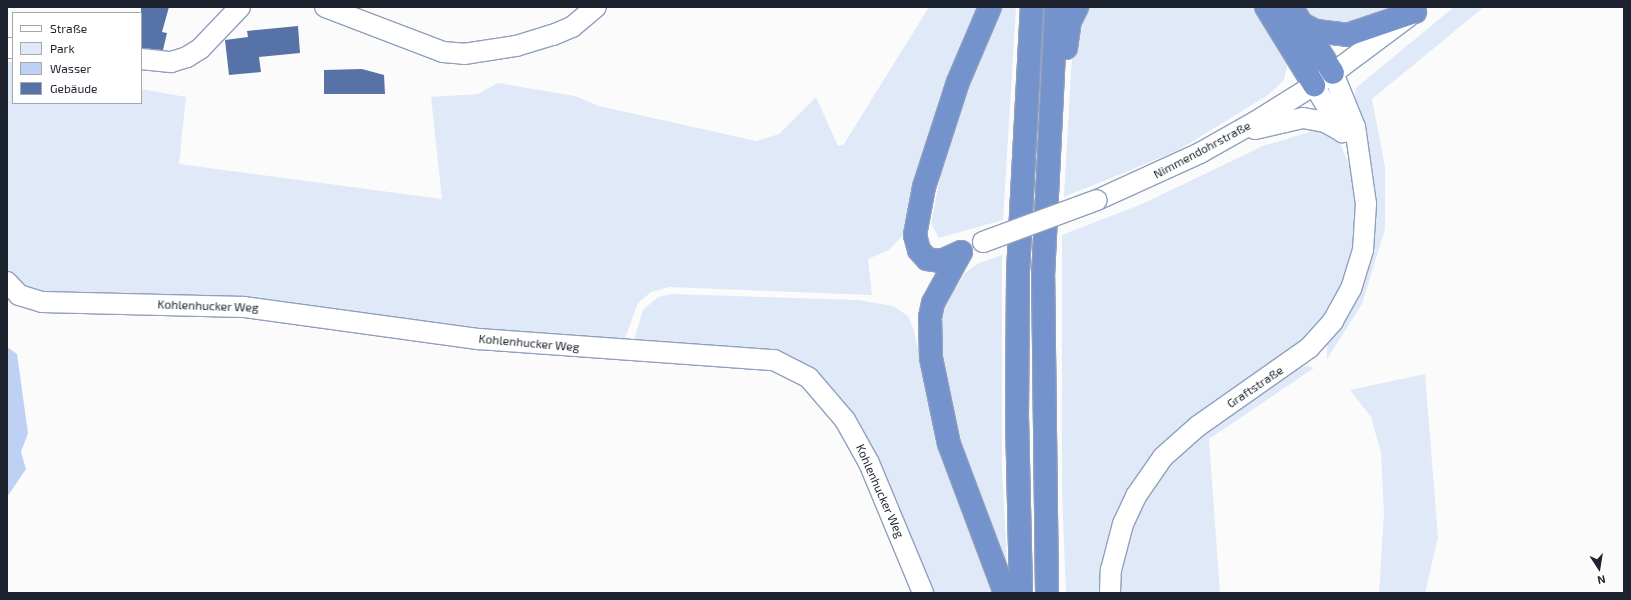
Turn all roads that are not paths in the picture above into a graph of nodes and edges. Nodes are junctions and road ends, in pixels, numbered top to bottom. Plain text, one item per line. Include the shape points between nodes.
1 (240, 7) edge
2 (325, 7) edge
3 (596, 7) edge
4 (990, 7) edge
5 (1032, 7) edge
6 (1056, 7) edge
7 (1077, 7) edge
8 (1266, 7) edge
9 (1418, 9) edge
10 (1296, 15) edge
11 (142, 59) edge
12 (1333, 73) junction
13 (1314, 85) junction
14 (1048, 125) junction
15 (1343, 132) junction
16 (1228, 137) junction
17 (1362, 167) junction
18 (961, 252) junction
19 (7, 282) edge
20 (923, 593) edge
21 (1004, 593) edge
22 (1021, 593) edge
23 (1047, 593) edge
24 (1110, 593) edge

1 - 11 street via 200,49 187,57 171,62
2 - 3 street via 443,52 464,54 516,46 553,35 572,27
4 - 18 highway via 958,82 924,187 916,228 917,244 927,259 941,261
5 - 22 highway via 1018,272 1016,417
6 - 14 highway
7 - 14 highway via 1070,21
8 - 13 highway
9 - 10 highway via 1347,35 1316,31
9 - 12 street, Nimmendohrstraße
10 - 12 highway
12 - 13 street, Nimmendohrstraße
12 - 17 street, Graftstraße via 1348,106
13 - 15 street, Graftstraße
13 - 16 street, Nimmendohrstraße
14 - 23 highway via 1042,417
15 - 16 street via 1325,122 1303,118
15 - 17 street, Graftstraße
16 - 18 street, Nimmendohrstraße, bridge via 1097,200
17 - 24 street, Graftstraße via 1366,204 1363,250 1351,288 1333,321 1293,362 1198,426 1163,457 1136,496 1123,524 1111,570
18 - 21 highway via 933,303 930,317 931,358 949,444
19 - 20 street, Kohlenhucker Weg via 19,294 42,302 244,307 479,340 774,360 812,381 845,420 869,463

